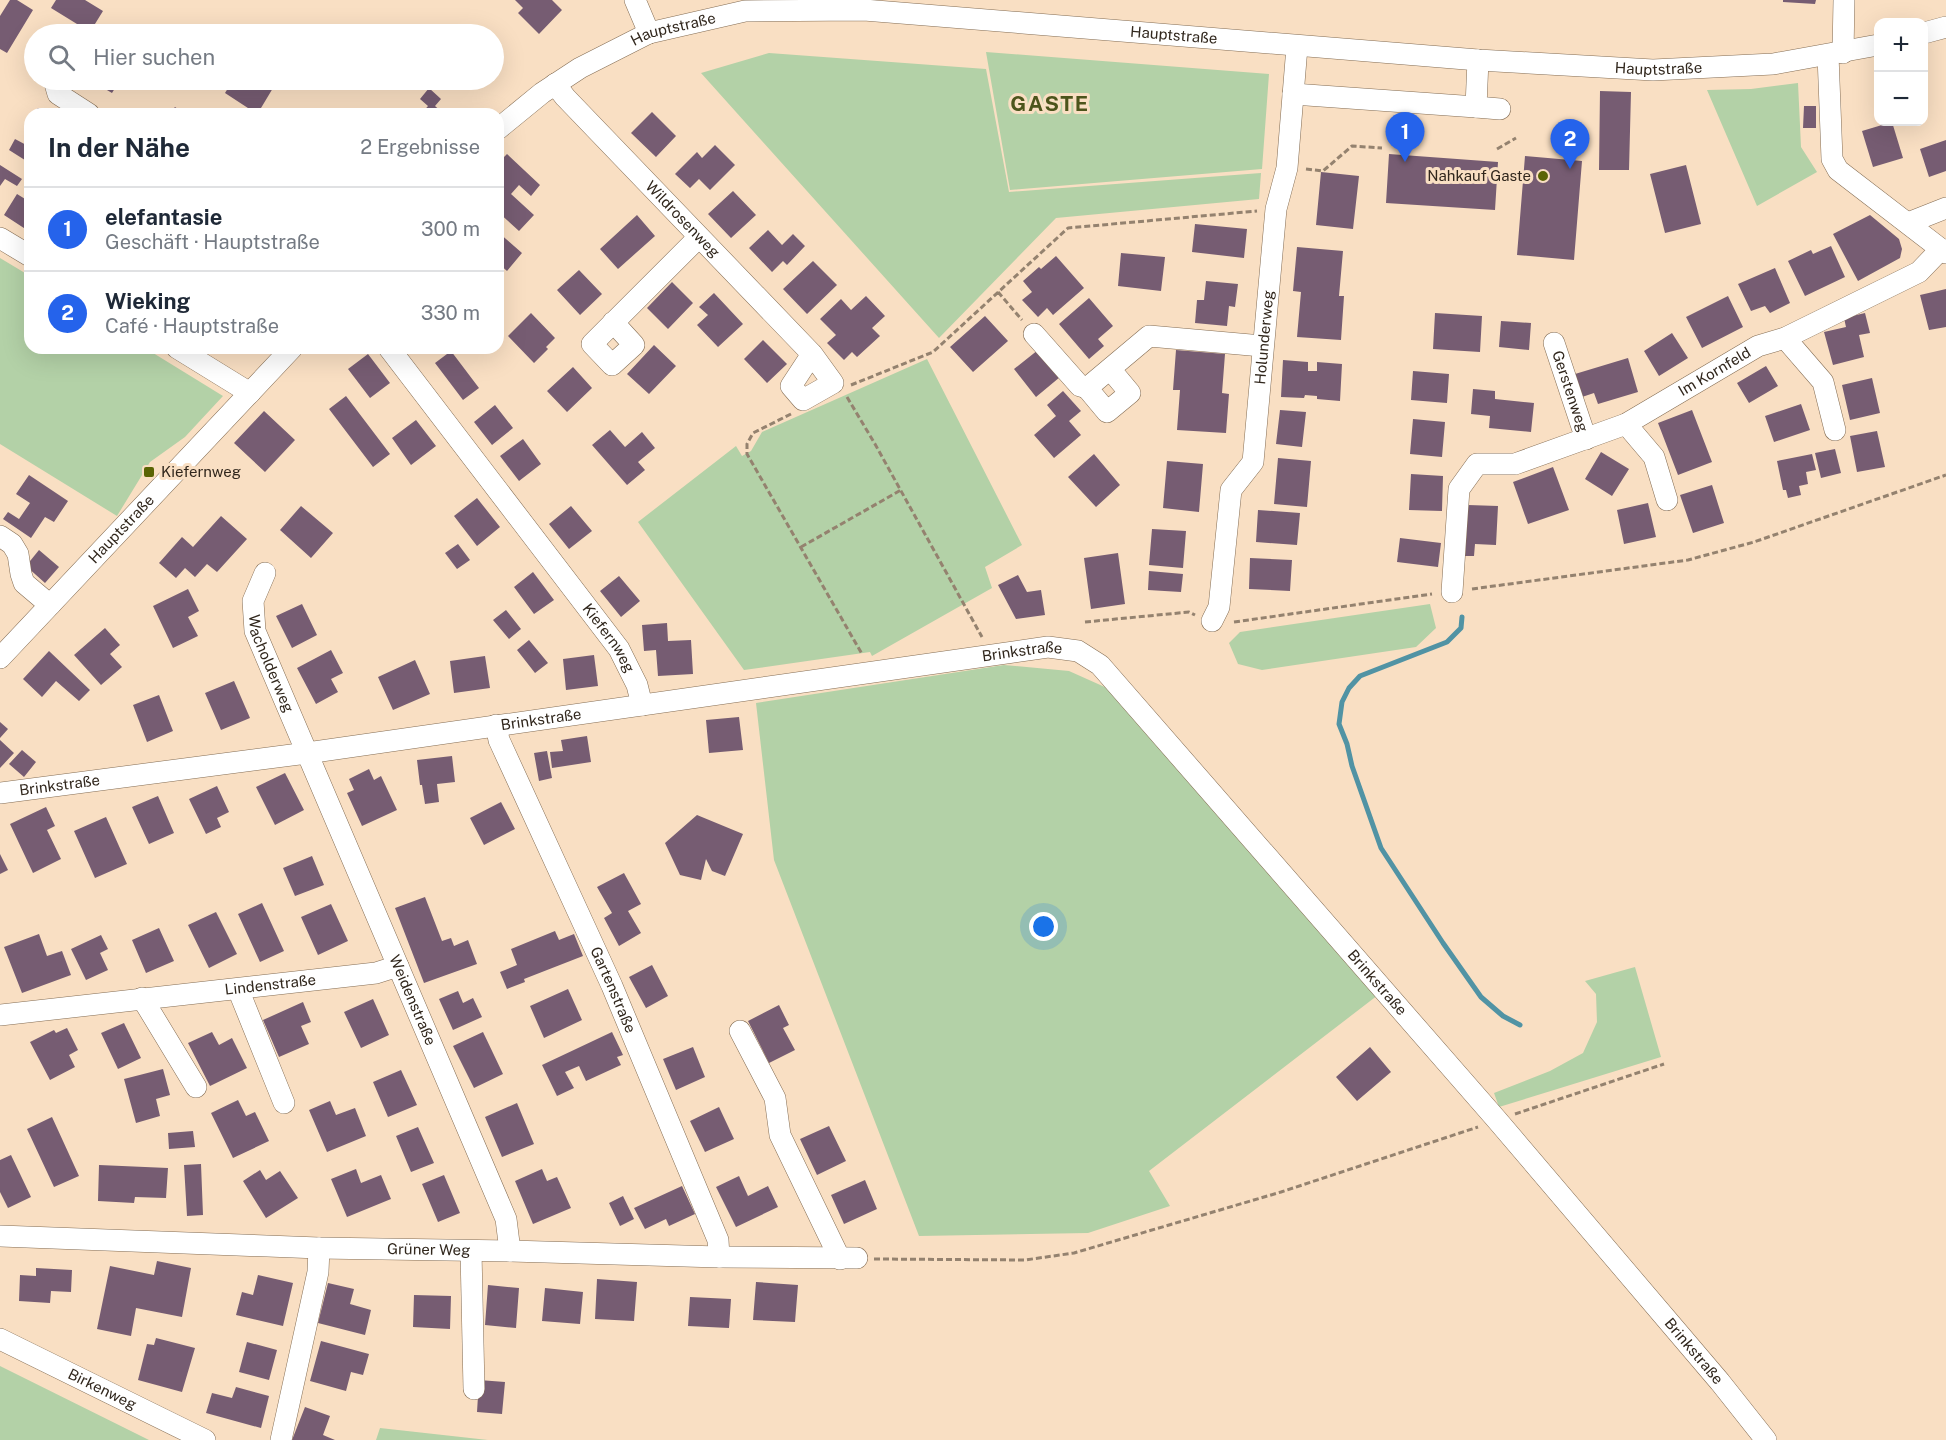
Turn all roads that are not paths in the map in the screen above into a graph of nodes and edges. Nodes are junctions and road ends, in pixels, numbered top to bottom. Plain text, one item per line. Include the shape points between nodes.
1 (635, 0) edge
2 (1844, 0) edge
3 (1946, 27) edge
4 (1928, 32) edge
5 (649, 33) junction
6 (1874, 46) edge
7 (1297, 47) junction
8 (1835, 54) junction
9 (1478, 60) junction
10 (555, 84) junction
11 (57, 90) edge
12 (1293, 94) junction
13 (1476, 107) junction
14 (80, 108) edge
15 (1500, 109) dead end
16 (504, 135) edge
17 (1946, 208) edge
18 (1908, 223) junction
19 (0, 238) edge
20 (698, 238) junction
21 (1943, 251) edge
22 (24, 252) edge
23 (613, 322) dead end
24 (1034, 334) road end
25 (1785, 338) junction
26 (1554, 343) dead end
27 (1262, 346) junction
28 (187, 354) edge
29 (286, 354) edge
30 (394, 354) edge
31 (812, 354) junction
32 (1110, 369) junction
33 (1087, 388) junction
34 (250, 393) junction
35 (1626, 424) junction
36 (1835, 430) dead end
37 (1586, 439) junction
38 (1667, 500) dead end
39 (0, 536) edge
40 (265, 573) dead end
41 (1452, 592) road end
42 (50, 605) junction
43 (1212, 621) road end
44 (0, 658) edge
45 (642, 705) junction
46 (496, 724) junction
47 (307, 753) junction
48 (0, 793) edge
49 (398, 966) junction
50 (238, 989) junction
51 (142, 998) junction
52 (0, 1015) edge
53 (740, 1031) dead end
54 (196, 1087) dead end
55 (284, 1103) dead end
56 (0, 1236) edge
57 (319, 1248) junction
58 (471, 1251) junction
59 (510, 1251) junction
60 (718, 1257) junction
61 (0, 1339) edge
62 (474, 1389) dead end
63 (205, 1440) edge
64 (281, 1440) edge
65 (1766, 1440) edge

1 - 5 street
2 - 8 street
3 - 4 street
5 - 7 street, Hauptstraße via 745,11 864,10
5 - 10 street, Hauptstraße
6 - 8 street, Hauptstraße
7 - 9 street, Hauptstraße
7 - 12 street, Holunderweg
8 - 9 street, Hauptstraße via 1773,64 1653,70
8 - 18 street via 1832,159 1838,170
9 - 13 street
10 - 16 street, Hauptstraße
10 - 20 street, Wildrosenweg
11 - 14 street
12 - 13 street
12 - 27 street, Holunderweg via 1287,168 1276,209
13 - 15 street
17 - 18 street
18 - 21 street
19 - 22 street
20 - 23 street
20 - 31 street, Wildrosenweg
21 - 25 street, Im Kornfeld via 1919,272
24 - 33 street via 1080,386
25 - 35 street, Im Kornfeld via 1758,346
25 - 36 street via 1823,382
26 - 37 street, Gerstenweg
27 - 32 street via 1149,336
27 - 43 street, Holunderweg via 1252,462 1231,490 1219,607
28 - 34 street
29 - 34 street, Hauptstraße
30 - 45 street, Kiefernweg via 618,649 637,685
31 - 31 street, Wildrosenweg via 791,386 803,399 838,386
32 - 33 street
32 - 33 street via 1130,393 1107,412
34 - 42 street, Hauptstraße
35 - 37 street, Im Kornfeld
35 - 38 street via 1654,457
37 - 41 street, Im Kornfeld via 1515,464 1477,464 1459,489
39 - 42 street via 18,554 24,583
40 - 47 street, Wacholderweg via 253,601 255,631
42 - 44 street, Hauptstraße
45 - 46 street, Brinkstraße
45 - 65 street, Brinkstraße via 1048,647 1078,651 1100,665 1497,1120
46 - 47 street, Brinkstraße
46 - 60 street, Gartenstraße via 499,740 616,997 718,1240
47 - 48 street, Brinkstraße
47 - 49 street, Weidenstraße
49 - 50 street, Lindenstraße via 376,973
49 - 59 street, Weidenstraße via 506,1219
50 - 51 street, Lindenstraße
50 - 55 street
51 - 52 street, Lindenstraße
51 - 54 street
53 - 60 street, Grüner Weg via 775,1098 780,1134 849,1259
56 - 57 street, Grüner Weg
57 - 58 street, Grüner Weg
57 - 64 street via 318,1272
58 - 59 street, Grüner Weg
58 - 62 street
59 - 60 street, Grüner Weg
61 - 63 street, Birkenweg

